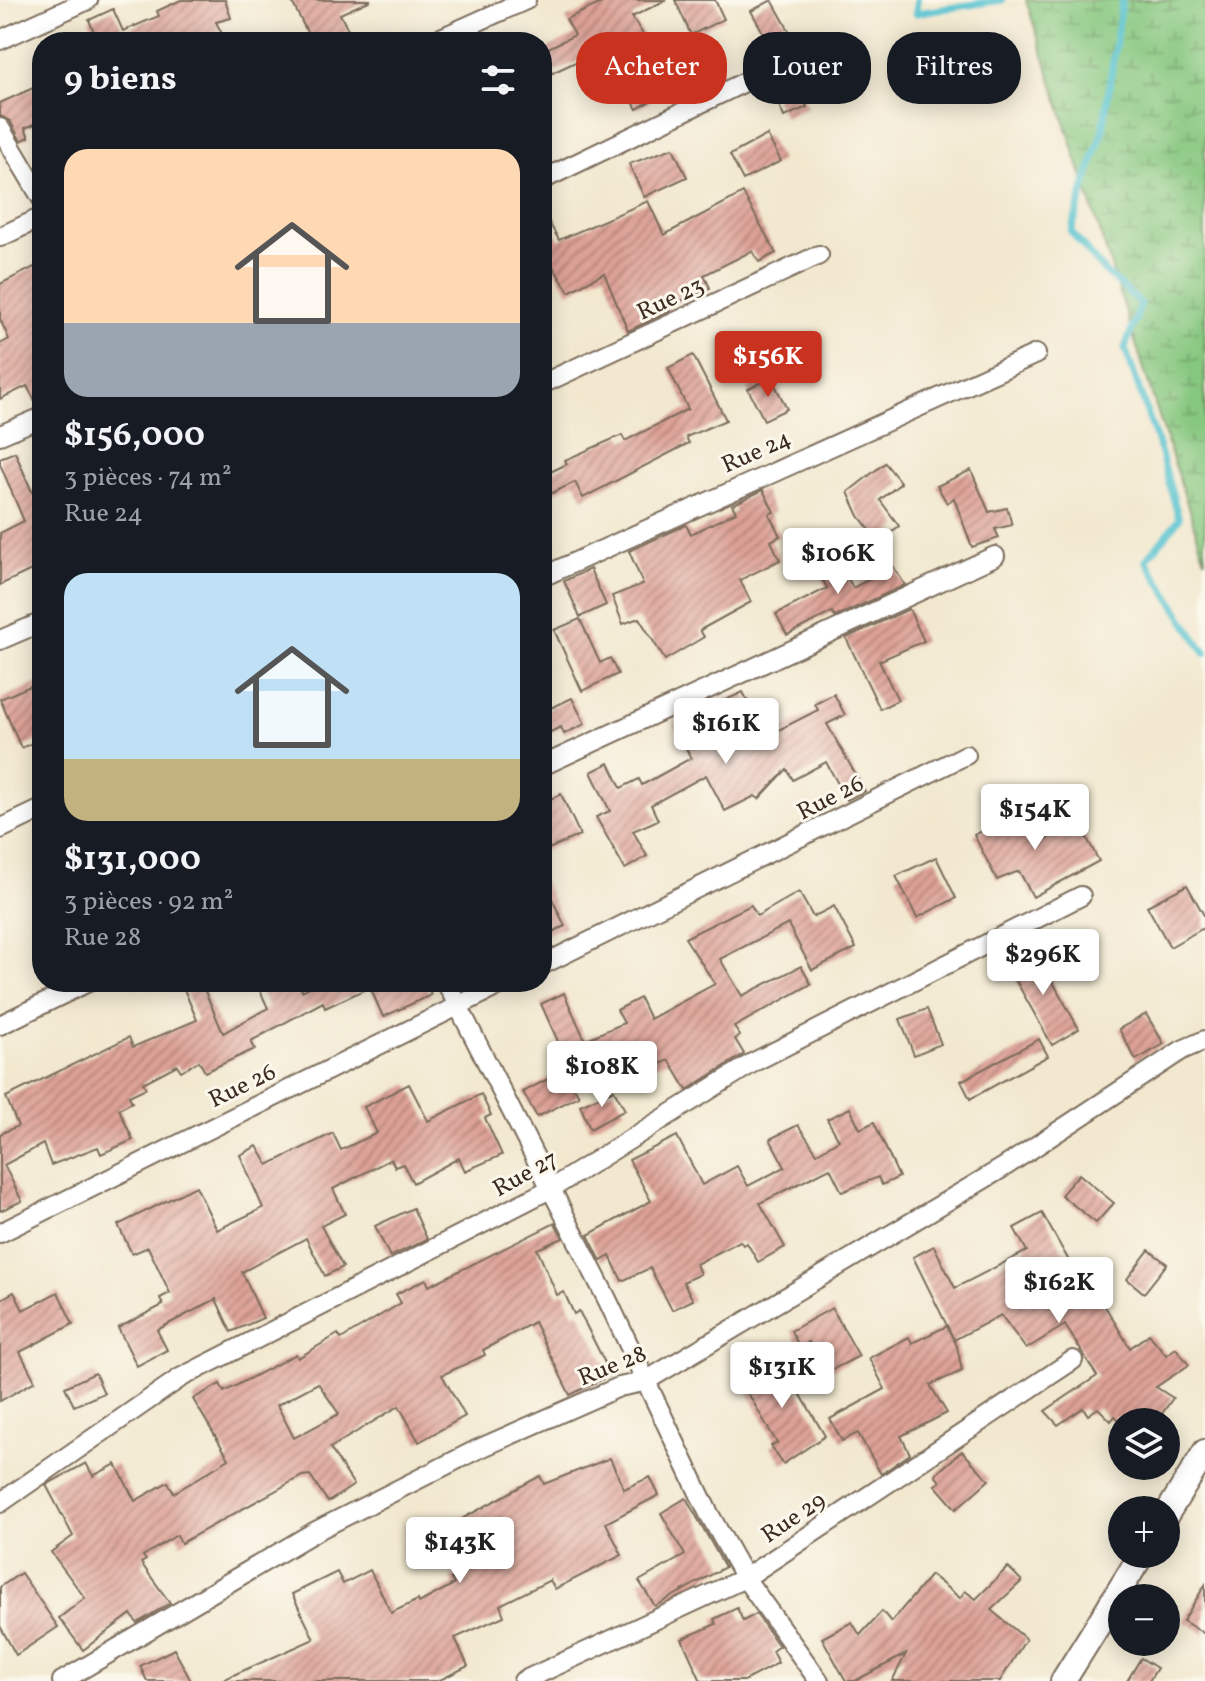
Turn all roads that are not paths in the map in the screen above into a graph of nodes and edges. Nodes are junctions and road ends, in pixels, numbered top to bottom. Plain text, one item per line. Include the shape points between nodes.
1 (88, 0) edge
2 (526, 0) edge
3 (454, 32) edge
4 (0, 40) edge
5 (743, 83) edge
6 (0, 128) edge
7 (552, 175) edge
8 (32, 182) edge
9 (32, 222) edge
10 (0, 237) edge
11 (819, 255) dead end
12 (1036, 354) dead end
13 (552, 379) edge
14 (32, 421) edge
15 (0, 435) edge
16 (995, 556) dead end
17 (552, 572) edge
18 (32, 626) edge
19 (0, 640) edge
20 (966, 755) dead end
21 (552, 761) edge
22 (32, 814) edge
23 (0, 829) edge
24 (1081, 896) dead end
25 (552, 960) edge
26 (68, 992) edge
27 (451, 992) edge
28 (485, 992) edge
29 (458, 1005) junction
30 (0, 1025) edge
31 (1205, 1040) edge
32 (552, 1188) junction
33 (0, 1233) edge
34 (1073, 1360) dead end
35 (644, 1382) junction
36 (1205, 1452) edge
37 (1178, 1496) edge
38 (0, 1503) edge
39 (1133, 1568) edge
40 (745, 1578) junction
41 (62, 1681) edge
42 (523, 1681) edge
43 (819, 1681) edge
44 (1063, 1681) edge

1 - 4 street
2 - 3 street
5 - 7 street
6 - 8 street
9 - 10 street
11 - 13 street, Rue 23
12 - 17 street, Rue 24
14 - 15 street
16 - 21 street
18 - 19 street
20 - 25 street, Rue 26
22 - 23 street
24 - 32 street, Rue 27 via 754,1062
26 - 30 street
27 - 29 street
28 - 29 street, Rue 26
29 - 32 street
29 - 33 street, Rue 26
31 - 35 street, Rue 28
32 - 35 street
32 - 38 street, Rue 27 via 180,1378
34 - 40 street, Rue 29
35 - 40 street
35 - 41 street, Rue 28 via 619,1387 476,1450 316,1531
36 - 37 street
39 - 44 street
40 - 42 street, Rue 29
40 - 43 street

